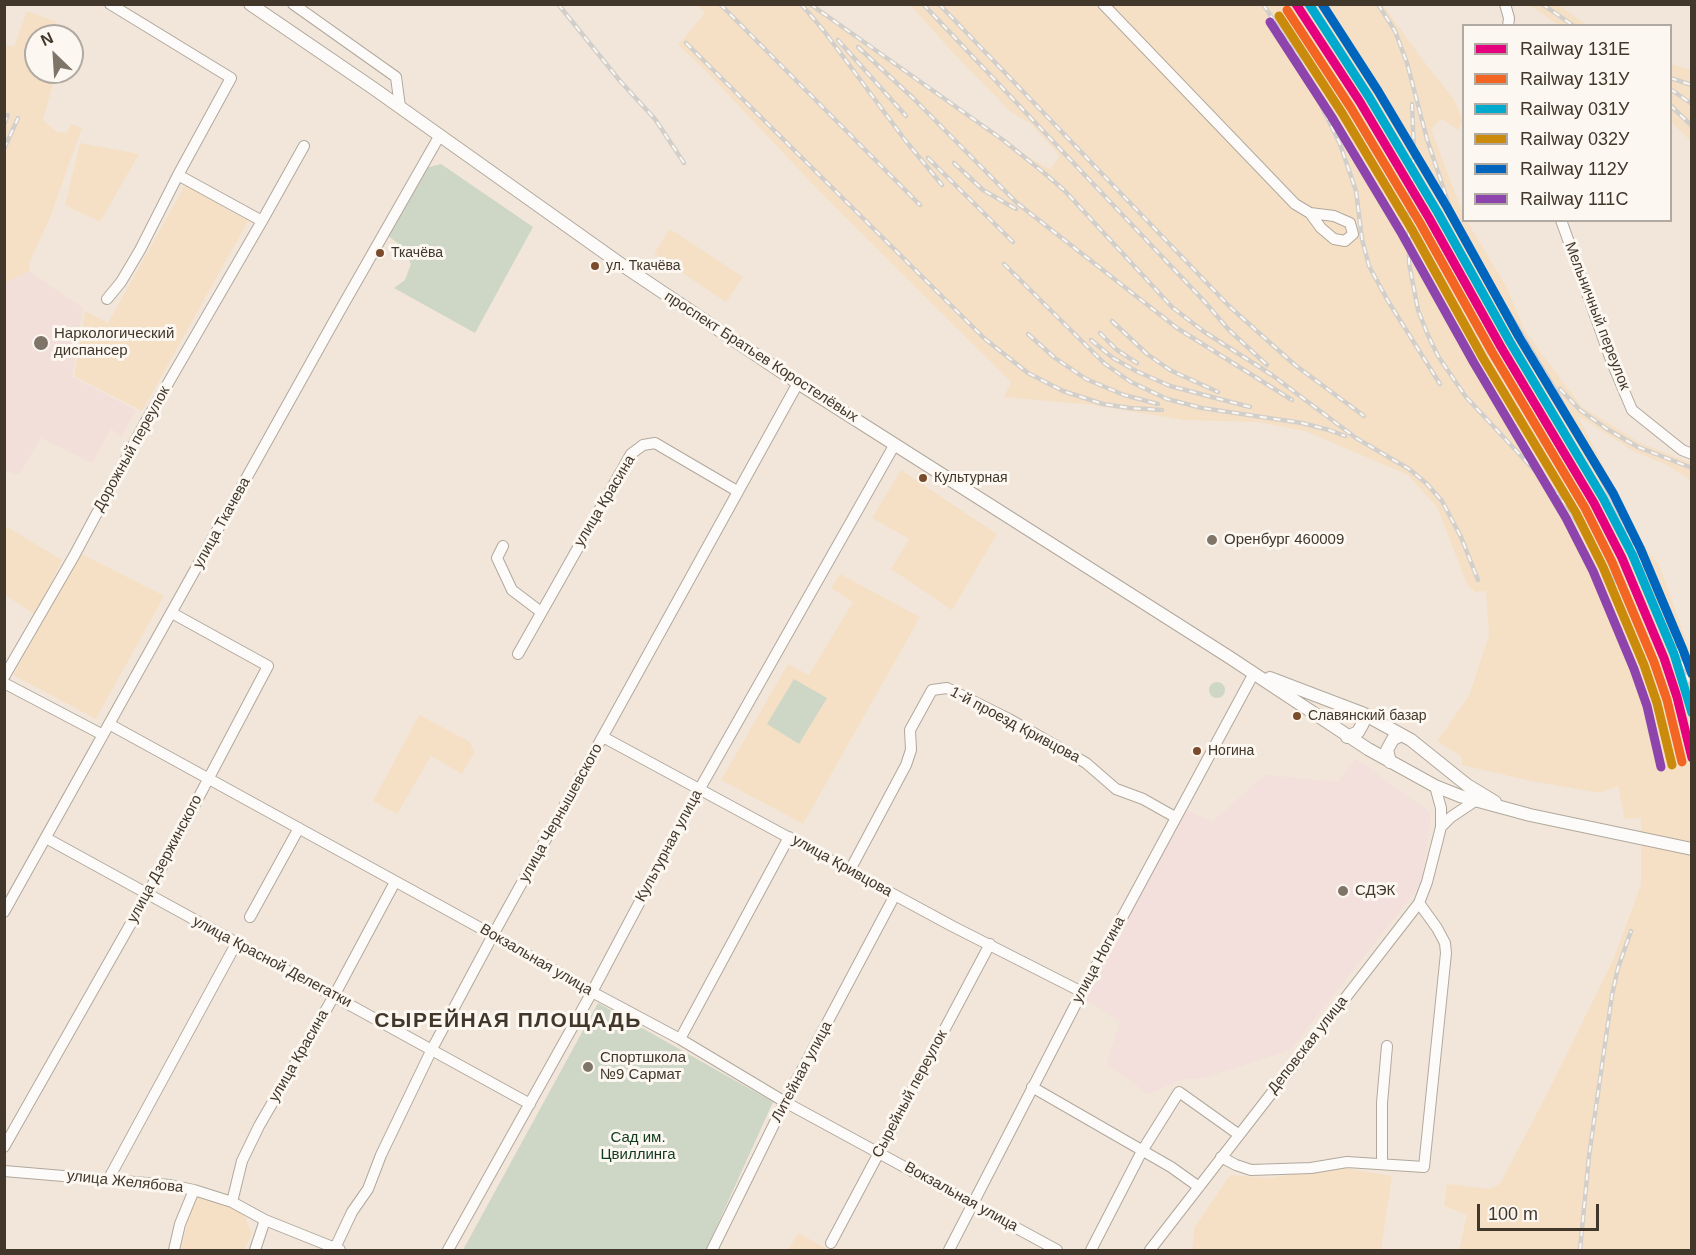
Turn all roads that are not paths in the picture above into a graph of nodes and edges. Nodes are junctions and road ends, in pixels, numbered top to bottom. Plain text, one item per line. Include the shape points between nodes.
1 (110, 4) edge
2 (250, 4) edge
3 (1103, 4) edge
4 (1505, 4) edge
5 (296, 5) edge
6 (1508, 24) edge
7 (400, 107) junction
8 (440, 135) junction
9 (304, 146) dead end
10 (178, 175) junction
11 (1310, 213) dead end
12 (261, 221) junction
13 (1562, 222) edge
14 (107, 299) dead end
15 (798, 383) junction
16 (895, 444) junction
17 (1692, 454) edge
18 (737, 491) junction
19 (504, 546) dead end
20 (542, 612) junction
21 (172, 613) junction
22 (518, 654) dead end
23 (1254, 673) junction
24 (4, 677) edge
25 (4, 683) edge
26 (1362, 713) junction
27 (109, 724) junction
28 (103, 735) junction
29 (1402, 735) junction
30 (603, 736) junction
31 (1347, 737) junction
32 (1390, 762) junction
33 (208, 778) junction
34 (1435, 786) junction
35 (699, 790) junction
36 (1475, 801) junction
37 (1503, 807) junction
38 (1175, 817) junction
39 (1441, 827) junction
40 (299, 828) junction
41 (789, 837) junction
42 (46, 838) junction
43 (1692, 849) edge
44 (850, 870) junction
45 (395, 882) junction
46 (147, 895) junction
47 (895, 895) junction
48 (1419, 903) junction
49 (4, 912) edge
50 (250, 916) dead end
51 (494, 935) junction
52 (236, 944) junction
53 (990, 944) junction
54 (592, 992) junction
55 (1082, 992) junction
56 (334, 996) junction
57 (680, 1039) junction
58 (1387, 1046) dead end
59 (432, 1049) junction
60 (1032, 1087) junction
61 (785, 1102) junction
62 (530, 1104) junction
63 (1238, 1134) junction
64 (4, 1147) edge
65 (1142, 1151) junction
66 (879, 1152) junction
67 (1221, 1157) junction
68 (1382, 1164) junction
69 (4, 1171) edge
70 (108, 1180) junction
71 (1199, 1187) junction
72 (194, 1190) junction
73 (232, 1202) junction
74 (972, 1204) junction
75 (265, 1220) junction
76 (831, 1243) dead end
77 (338, 1249) edge
78 (174, 1251) edge
79 (255, 1251) edge
80 (448, 1251) edge
81 (712, 1251) edge
82 (949, 1251) edge
83 (1057, 1251) edge
84 (1091, 1251) edge
85 (1150, 1251) edge

1 - 10 street via 231,78
2 - 7 main road, проспект Братьев Коростелёвых
3 - 11 street via 1295,204
4 - 6 street
5 - 7 street via 396,77
7 - 8 main road, проспект Братьев Коростелёвых
8 - 15 main road, проспект Братьев Коростелёвых
8 - 21 street, улица Ткачева
9 - 12 street, Дорожный переулок
10 - 12 street
10 - 14 street via 140,250
12 - 24 street, Дорожный переулок
13 - 17 street, Мельничный переулок via 1632,410
15 - 16 main road, проспект Братьев Коростелёвых
15 - 18 street, улица Чернышевского
16 - 23 main road, проспект Братьев Коростелёвых
16 - 35 street, Культурная улица
18 - 20 street, улица Красина via 655,443 643,445 631,454
18 - 30 street, улица Чернышевского
19 - 20 street via 497,558 512,590
20 - 22 street, улица Красина
21 - 27 street, улица Ткачева
21 - 33 street, улица Дзержинского via 268,666
23 - 26 main road, проспект Братьев Коростелёвых
23 - 31 main road, проспект Братьев Коростелёвых
23 - 38 street, улица Ногина
25 - 28 street
26 - 29 main road, проспект Братьев Коростелёвых
26 - 31 main road via 1364,723 1358,732
27 - 28 street, улица Ткачева
27 - 33 street, Вокзальная улица
28 - 42 street, улица Ткачева
29 - 32 main road via 1393,739 1387,750
29 - 37 main road, проспект Братьев Коростелёвых
30 - 35 street, улица Кривцова
30 - 51 street, улица Чернышевского
31 - 32 main road, проспект Братьев Коростелёвых
32 - 34 main road, проспект Братьев Коростелёвых
33 - 40 street, Вокзальная улица
33 - 46 street, улица Дзержинского
34 - 36 main road, проспект Братьев Коростелёвых
34 - 39 street, Деповская улица via 1442,808
35 - 41 street, улица Кривцова
35 - 54 street, Культурная улица
36 - 37 main road, проспект Братьев Коростелёвых
36 - 39 street
37 - 43 main road, проспект Братьев Коростелёвых
38 - 44 street, 1-й проезд Кривцова via 1116,789 1086,763 947,687 932,690 910,730 911,750 906,765
38 - 55 street, улица Ногина
39 - 48 street, Деповская улица
40 - 45 street, Вокзальная улица
40 - 50 street
41 - 44 street, улица Кривцова
41 - 57 street
42 - 46 street, улица Красной Делегатки
42 - 49 street, улица Ткачева
44 - 47 street, улица Кривцова
45 - 51 street, Вокзальная улица
45 - 56 street, улица Красина
46 - 52 street, улица Красной Делегатки
46 - 64 street, улица Дзержинского
47 - 53 street, улица Кривцова
47 - 61 street, Литейная улица
48 - 63 street, Деповская улица
48 - 68 street via 1437,928 1446,953 1424,1167
51 - 54 street, Вокзальная улица
51 - 59 street, улица Чернышевского
52 - 56 street, улица Красной Делегатки
52 - 70 street
53 - 55 street, улица Кривцова
53 - 66 street, Сырейный переулок
54 - 57 street, Вокзальная улица
54 - 62 street, Культурная улица
55 - 60 street, улица Ногина
56 - 59 street, улица Красной Делегатки
56 - 73 street, улица Красина via 259,1126 242,1161
57 - 61 street, Вокзальная улица
58 - 68 street
59 - 62 street, улица Красной Делегатки
59 - 77 street, улица Чернышевского via 368,1189 352,1212
60 - 65 street
60 - 74 street, улица Ногина
61 - 66 street, Вокзальная улица
61 - 81 street, Литейная улица
62 - 80 street, Культурная улица
63 - 65 street via 1179,1092
63 - 67 street, Деповская улица
65 - 71 street
65 - 84 street
66 - 74 street, Вокзальная улица
66 - 76 street, Сырейный переулок
67 - 68 street via 1251,1170 1347,1162
67 - 71 street, Деповская улица
69 - 70 street, улица Желябова
70 - 72 street, улица Желябова
71 - 85 street, Деповская улица
72 - 73 street, улица Желябова
72 - 78 street
73 - 75 street, улица Желябова
74 - 82 street, улица Ногина
74 - 83 street, Вокзальная улица
75 - 77 street, улица Желябова
75 - 79 street

